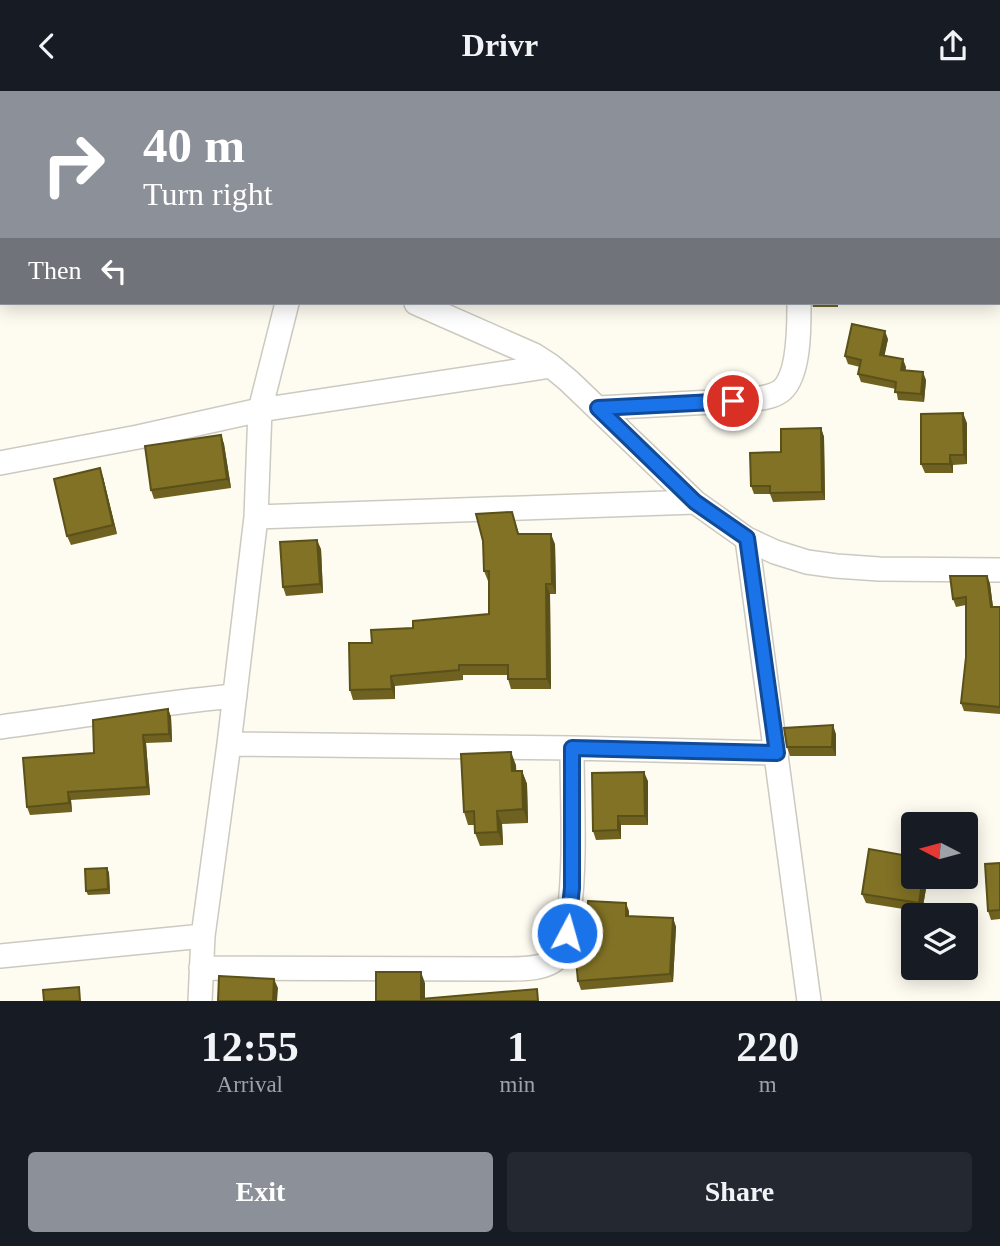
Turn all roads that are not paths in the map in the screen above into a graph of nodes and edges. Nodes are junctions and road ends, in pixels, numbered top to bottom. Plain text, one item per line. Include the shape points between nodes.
1 (286, 305) edge
2 (420, 305) edge
3 (799, 305) edge
4 (551, 366) junction
5 (598, 408) junction
6 (260, 410) junction
7 (0, 463) edge
8 (695, 502) junction
9 (256, 517) junction
10 (747, 538) junction
11 (1000, 571) edge
12 (235, 696) junction
13 (0, 727) edge
14 (229, 744) junction
15 (572, 748) junction
16 (777, 753) junction
17 (203, 936) junction
18 (0, 956) edge
19 (201, 968) junction
20 (200, 1001) edge
21 (809, 1001) edge

1 - 6 street
2 - 4 street
3 - 5 street via 791,375 783,389 771,396
4 - 5 street
4 - 6 street
5 - 8 street
6 - 7 street
6 - 9 street
8 - 9 street
8 - 10 street
9 - 12 street
10 - 11 street via 775,552 836,566
10 - 16 street
12 - 13 street
12 - 14 street
14 - 15 street
14 - 17 street
15 - 16 street
15 - 19 street via 572,888 567,933 559,956 546,965 499,969
16 - 21 street
17 - 18 street
17 - 19 street
19 - 20 street

